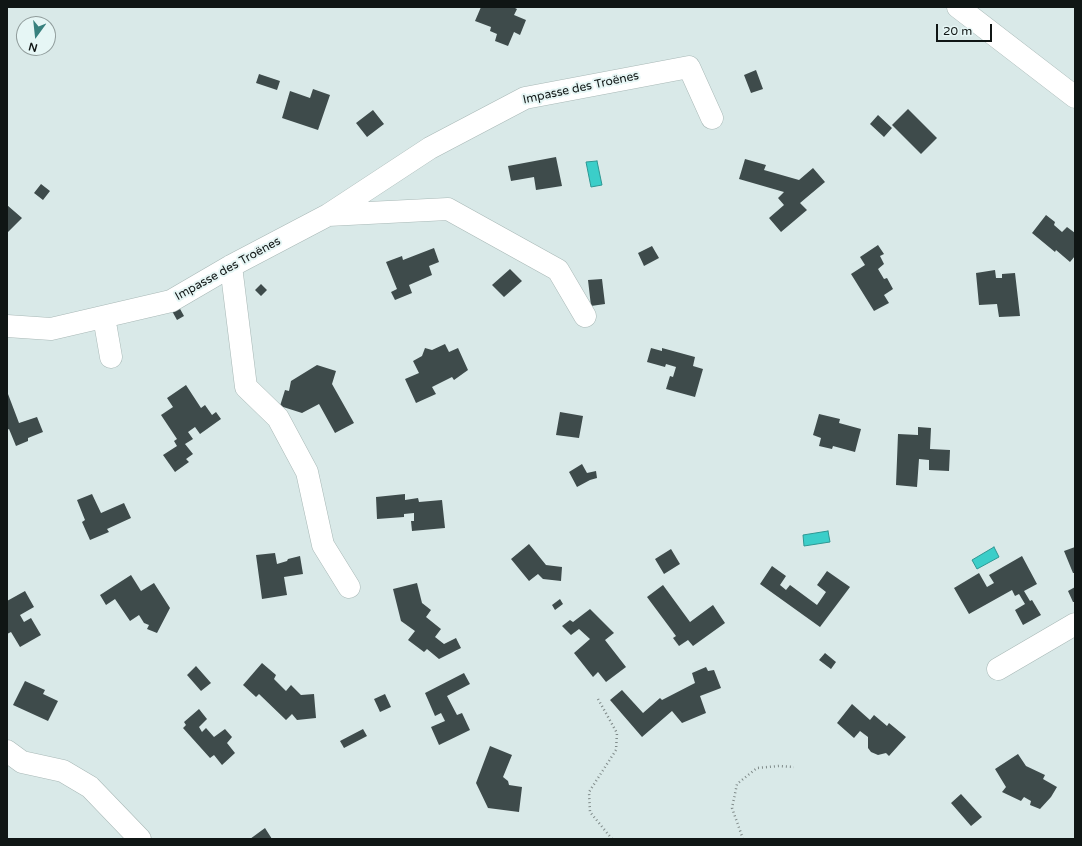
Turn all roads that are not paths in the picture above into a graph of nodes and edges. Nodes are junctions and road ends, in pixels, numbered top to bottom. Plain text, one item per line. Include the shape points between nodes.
1 (958, 7) edge
2 (1075, 97) edge
3 (712, 118) dead end
4 (328, 214) junction
5 (231, 266) junction
6 (585, 316) dead end
7 (104, 317) junction
8 (7, 326) edge
9 (111, 357) dead end
10 (350, 587) dead end
11 (1075, 624) edge
12 (998, 669) dead end
13 (7, 751) edge
14 (140, 839) edge

1 - 2 street
3 - 4 street, Impasse des Troënes via 688,67 525,98 430,148
4 - 5 street, Impasse des Troënes
4 - 6 street, Impasse des Troënes via 448,209 558,270
5 - 7 street, Impasse des Troënes via 171,301
5 - 10 street via 246,387 278,418 307,472 323,545
7 - 8 street, Impasse des Troënes via 51,329
7 - 9 street
11 - 12 street
13 - 14 street via 22,762 63,771 90,787

